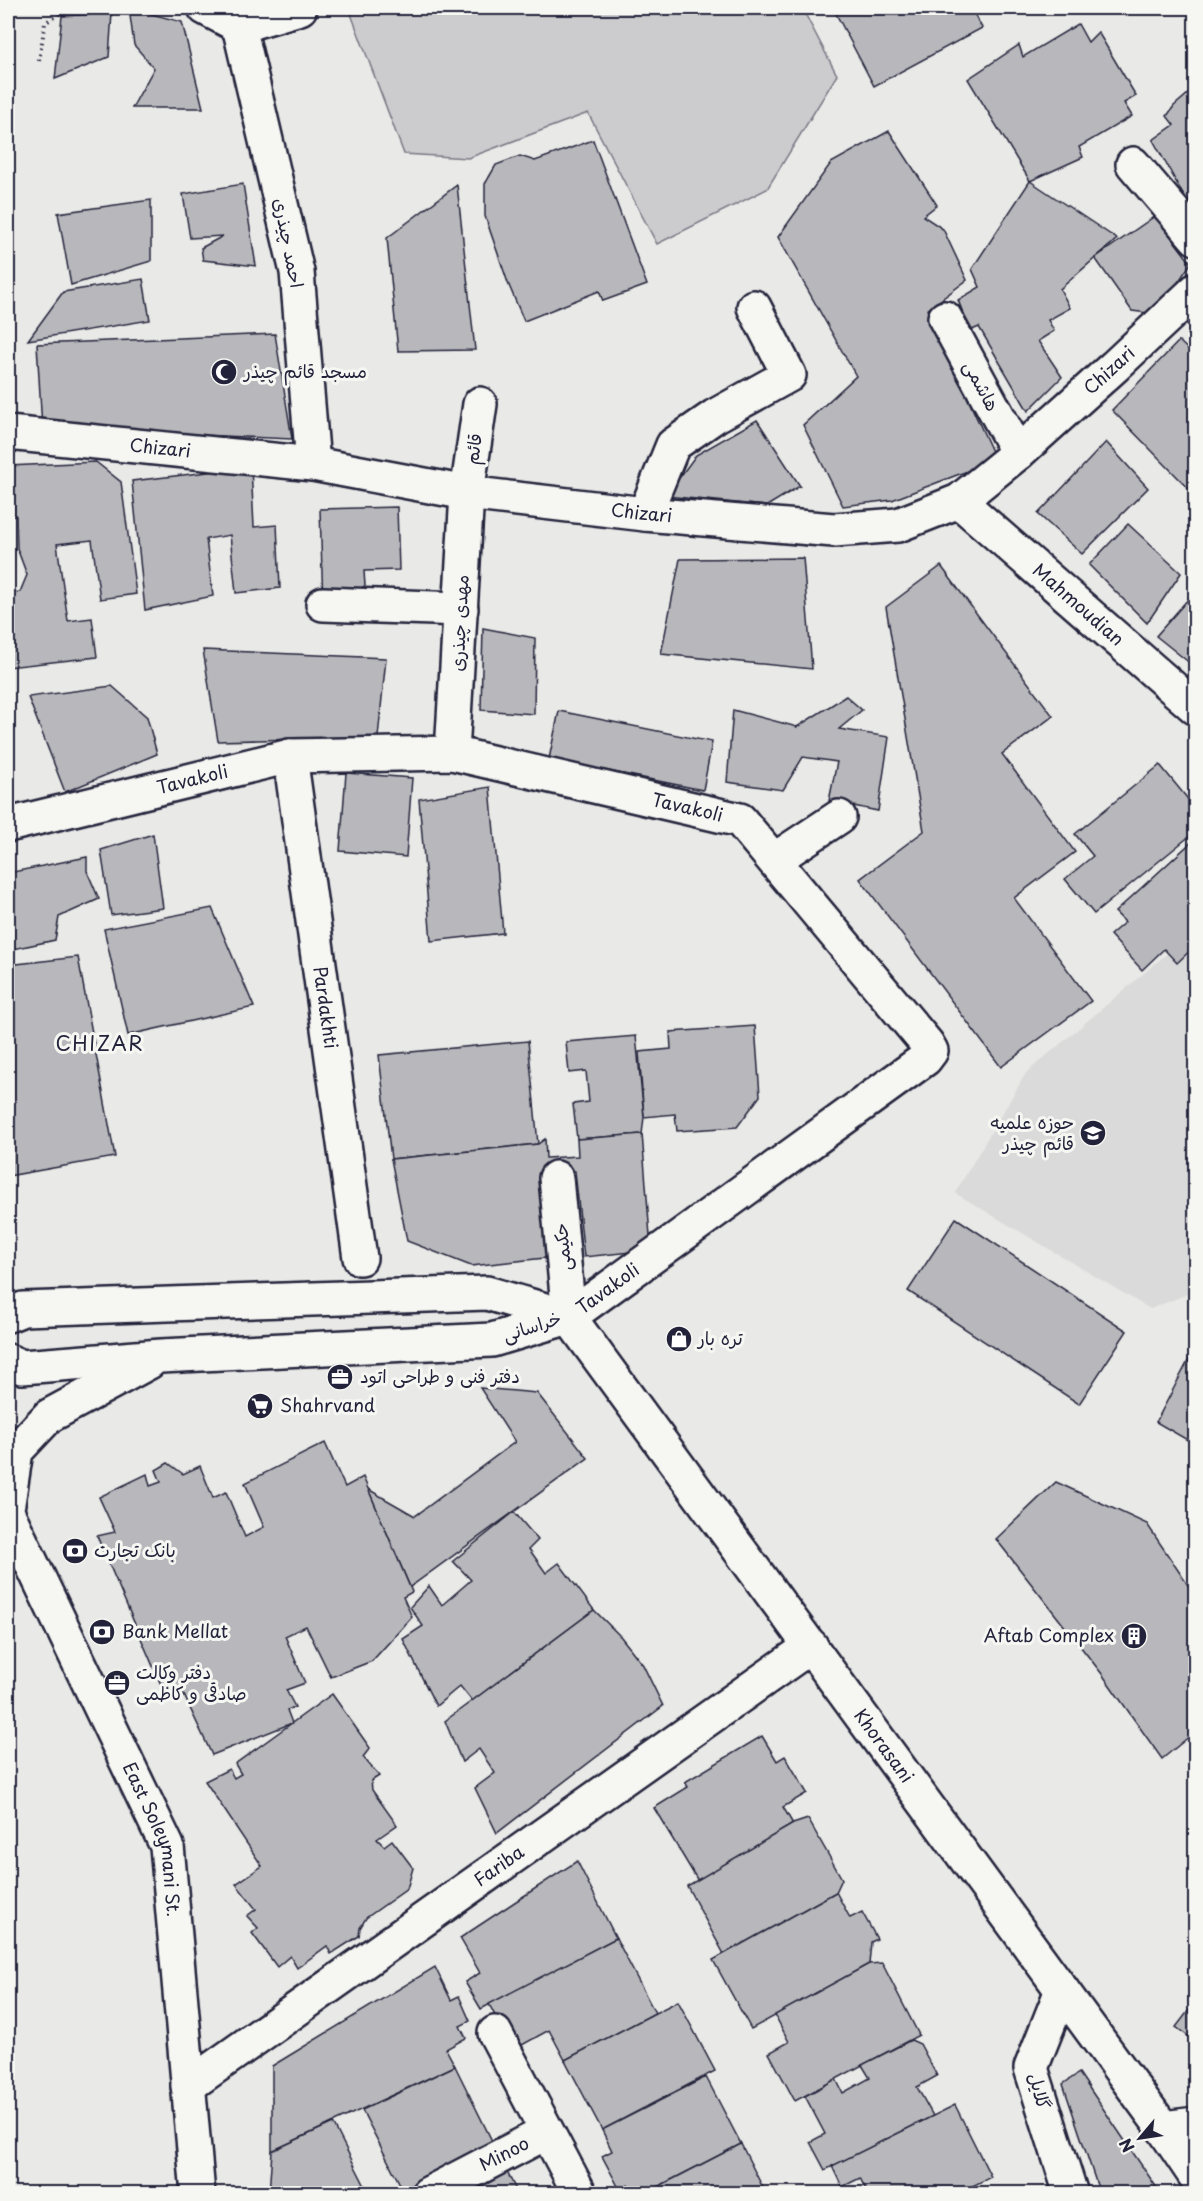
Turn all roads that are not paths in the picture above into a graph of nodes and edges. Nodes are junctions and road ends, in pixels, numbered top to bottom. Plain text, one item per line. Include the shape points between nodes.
1 (205, 8) edge
2 (300, 8) edge
3 (238, 26) junction
4 (1134, 164) dead end
5 (1196, 237) edge
6 (1196, 290) edge
7 (754, 307) dead end
8 (945, 318) dead end
9 (480, 404) dead end
10 (8, 433) edge
11 (1018, 453) junction
12 (313, 464) junction
13 (467, 493) junction
14 (959, 501) junction
15 (645, 514) junction
16 (324, 604) dead end
17 (461, 609) junction
18 (1196, 708) edge
19 (453, 753) junction
20 (290, 756) junction
21 (839, 817) dead end
22 (8, 825) edge
23 (774, 860) junction
24 (556, 1178) dead end
25 (360, 1258) dead end
26 (8, 1315) edge
27 (569, 1317) junction
28 (161, 1356) junction
29 (8, 1360) edge
30 (8, 1503) edge
31 (8, 1514) edge
32 (811, 1646) junction
33 (1062, 1990) junction
34 (495, 2033) dead end
35 (188, 2086) junction
36 (1196, 2124) edge
37 (1163, 2128) junction
38 (547, 2132) junction
39 (1196, 2177) edge
40 (198, 2193) edge
41 (428, 2193) edge
42 (580, 2193) edge
43 (1071, 2193) edge

1 - 3 street
2 - 3 street
3 - 12 street, احمد چیذری via 297,272
4 - 5 street
6 - 11 street, Chizari
7 - 15 street via 789,375 715,416 673,445
8 - 11 street, هاشمی
9 - 13 street, قائم
10 - 12 street, Chizari
11 - 14 street, Chizari
12 - 13 street, Chizari
13 - 15 street, Chizari
13 - 17 street, مهدی چیذری
14 - 15 street, Chizari via 898,525 834,530
14 - 18 street, Mahmoudian
16 - 17 street
17 - 19 street, مهدی چیذری
19 - 20 street, Tavakoli
19 - 23 street, Tavakoli via 740,819
20 - 22 street, Tavakoli
20 - 25 street, Pardakhti
21 - 23 street
23 - 27 street, Tavakoli via 931,1052
24 - 27 street, حکیمی
26 - 27 street, خراسانی via 23,1310 487,1293
27 - 28 street, خراسانی via 492,1340
27 - 32 street, Khorasani
28 - 29 street, خراسانی via 22,1367
28 - 30 street via 49,1416 16,1451
31 - 35 street, East Soleymani St. via 167,1846
32 - 33 street, Khorasani
32 - 35 street, Fariba
33 - 37 street, Khorasani
33 - 43 street, گلایل via 1031,2068
34 - 38 street, Minoo
35 - 40 street, East Soleymani St.
36 - 37 street
37 - 39 street, Khorasani
38 - 41 street, Minoo
38 - 42 street, Minoo

